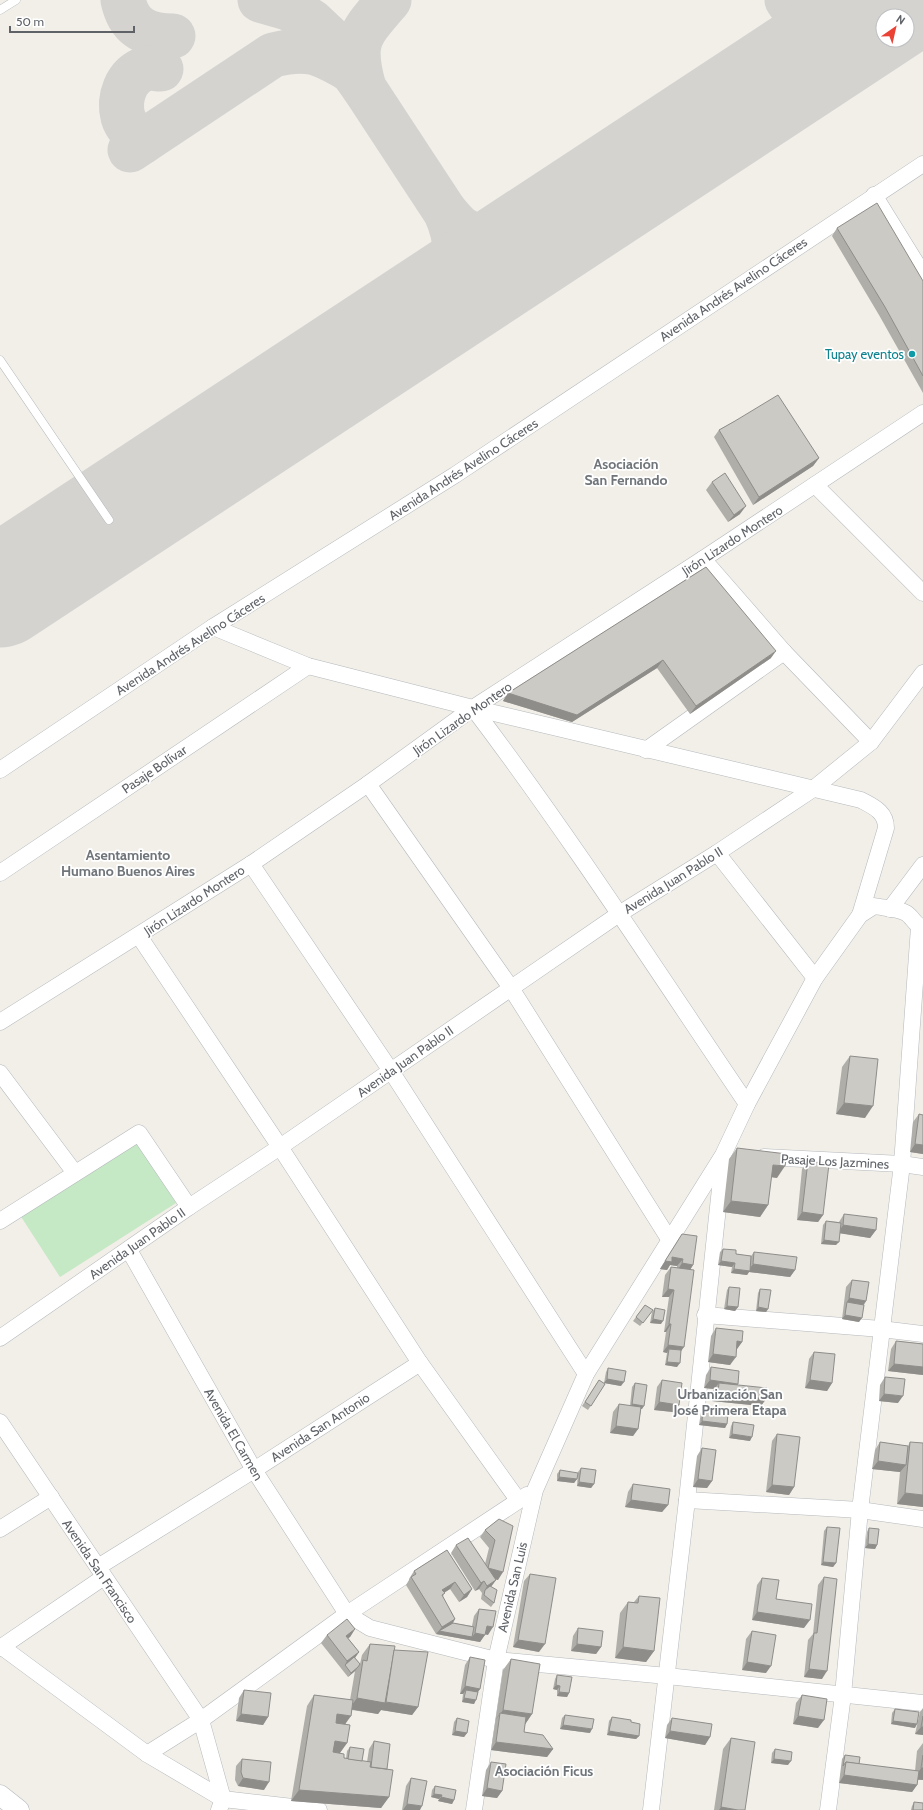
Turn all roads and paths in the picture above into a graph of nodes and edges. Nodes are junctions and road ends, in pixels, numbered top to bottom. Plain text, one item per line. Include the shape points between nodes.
1 (16, 0) edge
2 (0, 10) edge
3 (923, 164) edge
4 (874, 195) junction
5 (923, 274) edge
6 (0, 360) edge
7 (923, 413) edge
8 (815, 485) junction
9 (109, 520) dead end
10 (703, 559) junction
11 (923, 593) edge
12 (213, 627) junction
13 (784, 652) junction
14 (308, 666) junction
15 (922, 676) edge
16 (473, 708) junction
17 (871, 742) junction
18 (646, 750) junction
19 (0, 770) edge
20 (368, 784) junction
21 (813, 790) junction
22 (717, 853) junction
23 (251, 864) junction
24 (923, 865) edge
25 (0, 873) edge
26 (890, 909) junction
27 (619, 914) junction
28 (860, 915) junction
29 (921, 927) edge
30 (139, 936) junction
31 (815, 978) junction
32 (511, 988) junction
33 (0, 1022) edge
34 (391, 1071) junction
35 (0, 1073) edge
36 (747, 1104) junction
37 (280, 1147) junction
38 (736, 1156) junction
39 (902, 1164) junction
40 (923, 1166) edge
41 (75, 1173) junction
42 (189, 1207) junction
43 (0, 1221) edge
44 (670, 1239) junction
45 (129, 1250) junction
46 (706, 1315) junction
47 (881, 1329) junction
48 (923, 1334) edge
49 (0, 1338) edge
50 (420, 1363) junction
51 (586, 1374) junction
52 (0, 1422) edge
53 (254, 1470) junction
54 (534, 1490) junction
55 (51, 1497) junction
56 (518, 1500) junction
57 (688, 1500) junction
58 (860, 1510) junction
59 (923, 1519) edge
60 (0, 1529) edge
61 (101, 1572) junction
62 (347, 1614) junction
63 (1, 1647) edge
64 (496, 1660) junction
65 (667, 1676) junction
66 (842, 1695) junction
67 (923, 1703) edge
68 (201, 1720) junction
69 (147, 1754) junction
70 (0, 1795) edge
71 (221, 1804) edge
72 (19, 1810) edge
73 (318, 1810) edge
74 (474, 1810) edge
75 (651, 1810) edge
76 (828, 1810) edge

1 - 2 lane
3 - 4 street, Avenida Andrés Avelino Cáceres
4 - 5 street
4 - 12 street, Avenida Andrés Avelino Cáceres via 455,475
6 - 9 lane
7 - 8 street, Jirón Lizardo Montero
8 - 10 street, Jirón Lizardo Montero
8 - 11 street
10 - 13 street
10 - 16 street, Jirón Lizardo Montero
12 - 14 street
12 - 19 street, Avenida Andrés Avelino Cáceres
13 - 17 street
13 - 18 street
14 - 16 street
14 - 25 street, Pasaje Bolívar
15 - 17 street, Avenida Juan Pablo II
16 - 18 street
16 - 20 street, Jirón Lizardo Montero
16 - 27 street
17 - 21 street, Avenida Juan Pablo II
18 - 21 street
20 - 23 street, Jirón Lizardo Montero
20 - 32 street
21 - 22 street, Avenida Juan Pablo II
21 - 28 street via 861,800 879,810 886,820 883,840
22 - 27 street, Avenida Juan Pablo II
22 - 31 street
23 - 30 street, Jirón Lizardo Montero
23 - 34 street
24 - 26 street
26 - 28 street via 874,906
26 - 29 street via 907,913
27 - 32 street, Avenida Juan Pablo II
27 - 36 street
28 - 31 street
29 - 39 street
30 - 33 street, Jirón Lizardo Montero
30 - 37 street
31 - 36 street
32 - 34 street, Avenida Juan Pablo II
32 - 44 street
34 - 37 street, Avenida Juan Pablo II
34 - 51 street
35 - 41 street
36 - 38 street
37 - 42 street, Avenida Juan Pablo II
37 - 50 street
38 - 39 street, Pasaje Los Jazmines
38 - 44 street, Avenida San Luis
38 - 46 street
39 - 40 street, Pasaje Los Jazmines
39 - 47 street
41 - 42 street via 139,1133
41 - 43 street
42 - 45 street, Avenida Juan Pablo II
44 - 51 street, Avenida San Luis
45 - 49 street, Avenida Juan Pablo II
45 - 53 street, Avenida El Carmen
46 - 47 street
46 - 57 street
47 - 48 street
47 - 58 street
50 - 53 street, Avenida San Antonio
50 - 56 street
51 - 54 street, Avenida San Luis
52 - 55 street, Avenida San Francisco
53 - 61 street, Avenida San Antonio
53 - 62 street, Avenida El Carmen
54 - 56 street
54 - 64 street, Avenida San Luis
55 - 60 street
55 - 61 street, Avenida San Francisco
56 - 62 street
57 - 58 street
57 - 65 street
58 - 59 street
58 - 66 street
61 - 63 street, Avenida San Antonio
61 - 68 street, Avenida San Francisco
62 - 64 street via 370,1628
62 - 68 street
63 - 69 street
64 - 65 street
64 - 74 street, Avenida San Luis
65 - 66 street
65 - 75 street
66 - 67 street
66 - 76 street
68 - 69 street
68 - 71 street, Avenida San Francisco
69 - 71 street
70 - 72 street
71 - 73 street

